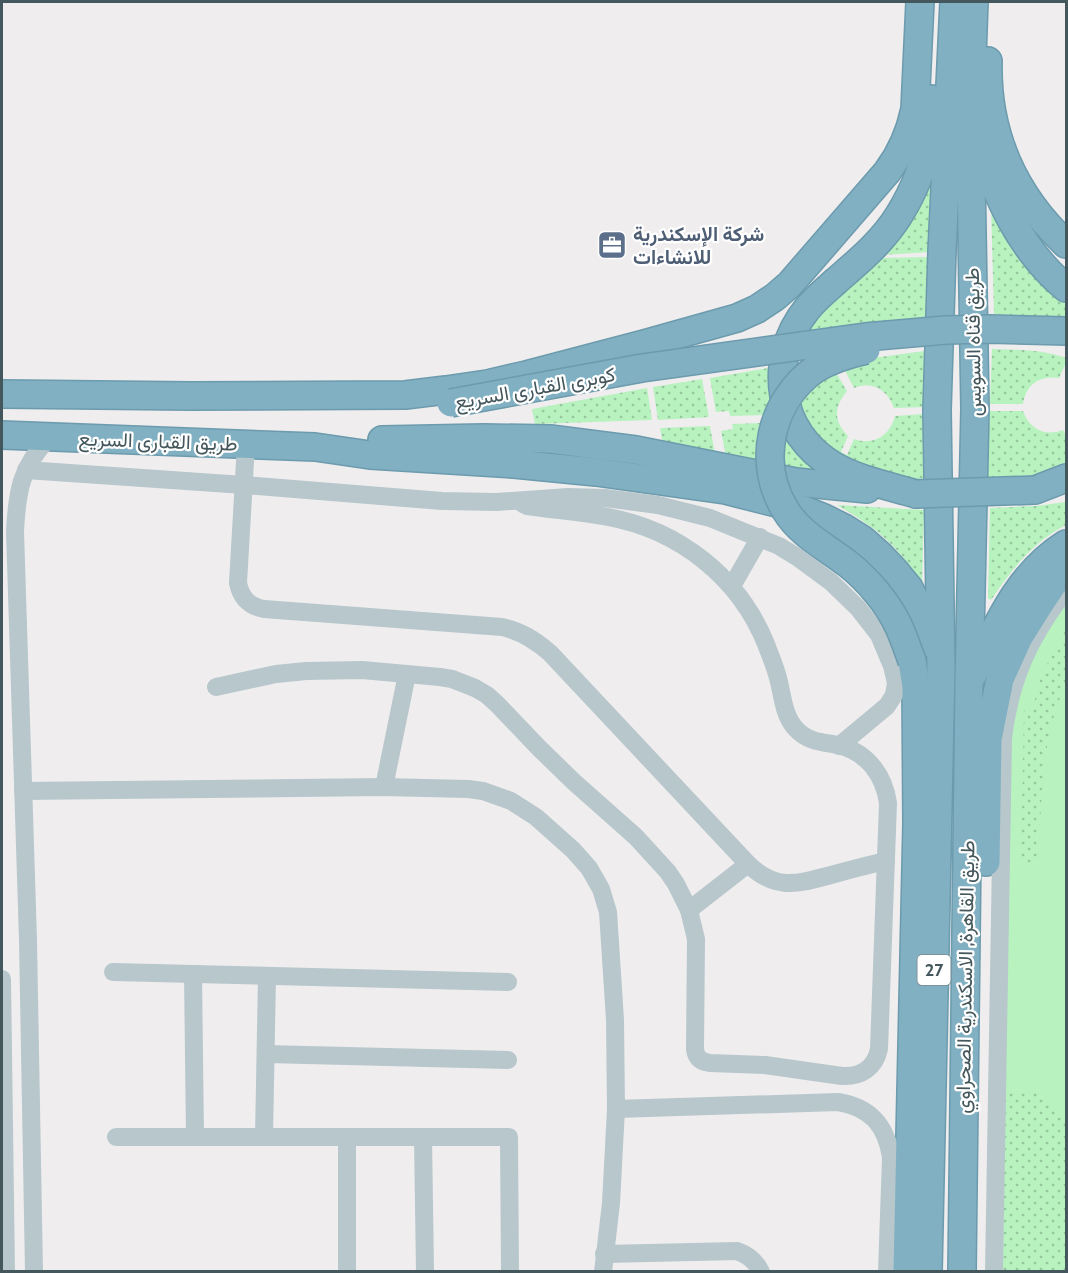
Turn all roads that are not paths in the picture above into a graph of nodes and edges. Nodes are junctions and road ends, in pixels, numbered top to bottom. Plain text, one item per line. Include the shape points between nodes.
1 (920, 2) edge
2 (936, 2) edge
3 (954, 2) edge
4 (974, 2) edge
5 (990, 2) edge
6 (970, 114) junction
7 (1066, 244) edge
8 (1066, 288) edge
9 (1033, 329) junction
10 (1066, 331) edge
11 (902, 333) junction
12 (1066, 342) edge
13 (2, 393) edge
14 (2, 404) edge
15 (2, 435) edge
16 (50, 437) junction
17 (246, 444) junction
18 (315, 447) junction
19 (26, 470) junction
20 (1066, 478) edge
21 (244, 485) junction
22 (1066, 486) edge
23 (1035, 490) junction
24 (916, 494) junction
25 (523, 501) junction
26 (760, 537) junction
27 (1066, 544) edge
28 (1066, 570) edge
29 (732, 586) junction
30 (1066, 590) edge
31 (941, 669) junction
32 (407, 674) junction
33 (969, 682) junction
34 (216, 687) dead end
35 (839, 746) junction
36 (384, 787) junction
37 (23, 791) junction
38 (886, 861) junction
39 (748, 864) junction
40 (689, 910) junction
41 (113, 972) dead end
42 (193, 974) junction
43 (267, 976) junction
44 (2, 980) edge
45 (508, 982) dead end
46 (266, 1054) junction
47 (508, 1060) dead end
48 (616, 1109) junction
49 (116, 1137) dead end
50 (195, 1137) junction
51 (264, 1137) junction
52 (347, 1137) junction
53 (423, 1137) junction
54 (3, 1146) edge
55 (604, 1263) edge
56 (6, 1272) edge
57 (34, 1272) edge
58 (347, 1272) edge
59 (425, 1272) edge
60 (510, 1272) edge
61 (761, 1272) edge
62 (887, 1272) edge
63 (907, 1272) edge
64 (928, 1272) edge
65 (962, 1272) edge
66 (980, 1272) edge
67 (994, 1272) edge

1 - 13 highway via 915,109 906,143 887,172 790,284 757,309 737,318 507,379 416,394
2 - 24 highway, bridge via 929,135 909,197 871,250 807,309 788,342 782,379 789,415 807,445 820,457 851,474
3 - 31 highway, طريق قناه السويس via 937,410
4 - 6 highway, طريق قناه السويس
5 - 7 highway via 989,95 999,143 1019,187
6 - 8 highway via 998,195 1014,226 1035,256
6 - 33 highway, طريق قناه السويس via 975,410
9 - 10 highway, كوبرى القبارى السريع, bridge
9 - 11 highway, كوبرى القبارى السريع, bridge
9 - 12 highway, bridge
11 - 14 highway, كوبرى القبارى السريع, bridge via 642,368 451,403 385,409 305,411
11 - 63 highway, bridge via 874,347 834,359 806,376 778,415 769,457 776,492 786,512 805,533 850,566 877,593 898,626 912,661 916,687 917,823
15 - 16 highway, طريق القبارى السريع
16 - 17 highway, طريق القبارى السريع
16 - 19 street
17 - 18 highway, طريق القبارى السريع
17 - 21 street
18 - 24 highway, كوبرى القبارى السريع via 356,441 550,439 636,450 796,482
18 - 31 highway via 630,476 725,490 804,510 844,528 895,570 928,626
19 - 21 street
19 - 37 street via 18,494 15,531
20 - 23 highway
21 - 25 street via 442,501
21 - 39 street via 238,583 242,596 252,606 502,627 533,639
22 - 23 highway, كوبرى القبارى السريع
23 - 24 highway, كوبرى القبارى السريع, bridge
25 - 26 street via 586,497 632,500 684,510
25 - 29 street via 527,506 610,517 649,529 702,559
26 - 29 street
26 - 35 street via 831,582 869,621 886,650 896,683 894,695 887,706
27 - 33 highway via 1035,569 1015,594
28 - 66 highway via 1039,604 1000,679 988,739
29 - 35 street via 765,640 789,720 811,740
30 - 67 street via 1045,618 1024,658 1014,684 1003,738
31 - 64 highway, طريق القاهرة, الاسكندرية الصحراوي / 27
32 - 34 street via 306,671
32 - 36 street
32 - 40 street via 463,683 497,704 659,861
33 - 65 highway, طريق القاهرة, الاسكندرية الصحراوي / 27
35 - 38 street via 869,762 884,785 888,803
36 - 37 street
36 - 48 street via 468,789 504,798 536,817 589,868 605,900 609,924
37 - 57 street
38 - 39 street via 790,884 763,877
38 - 40 street via 879,1049 870,1068 857,1075 701,1060 695,1049 696,947
39 - 40 street
41 - 42 street
42 - 43 street
42 - 50 street
43 - 45 street
43 - 46 street
44 - 54 street
46 - 47 street
46 - 51 street
48 - 55 street
48 - 62 street via 838,1102 861,1108 879,1124 891,1157
49 - 50 street
50 - 51 street
51 - 52 street
52 - 53 street
52 - 58 street
53 - 59 street
53 - 60 street via 509,1137
54 - 56 street
55 - 61 street via 737,1251 752,1259

